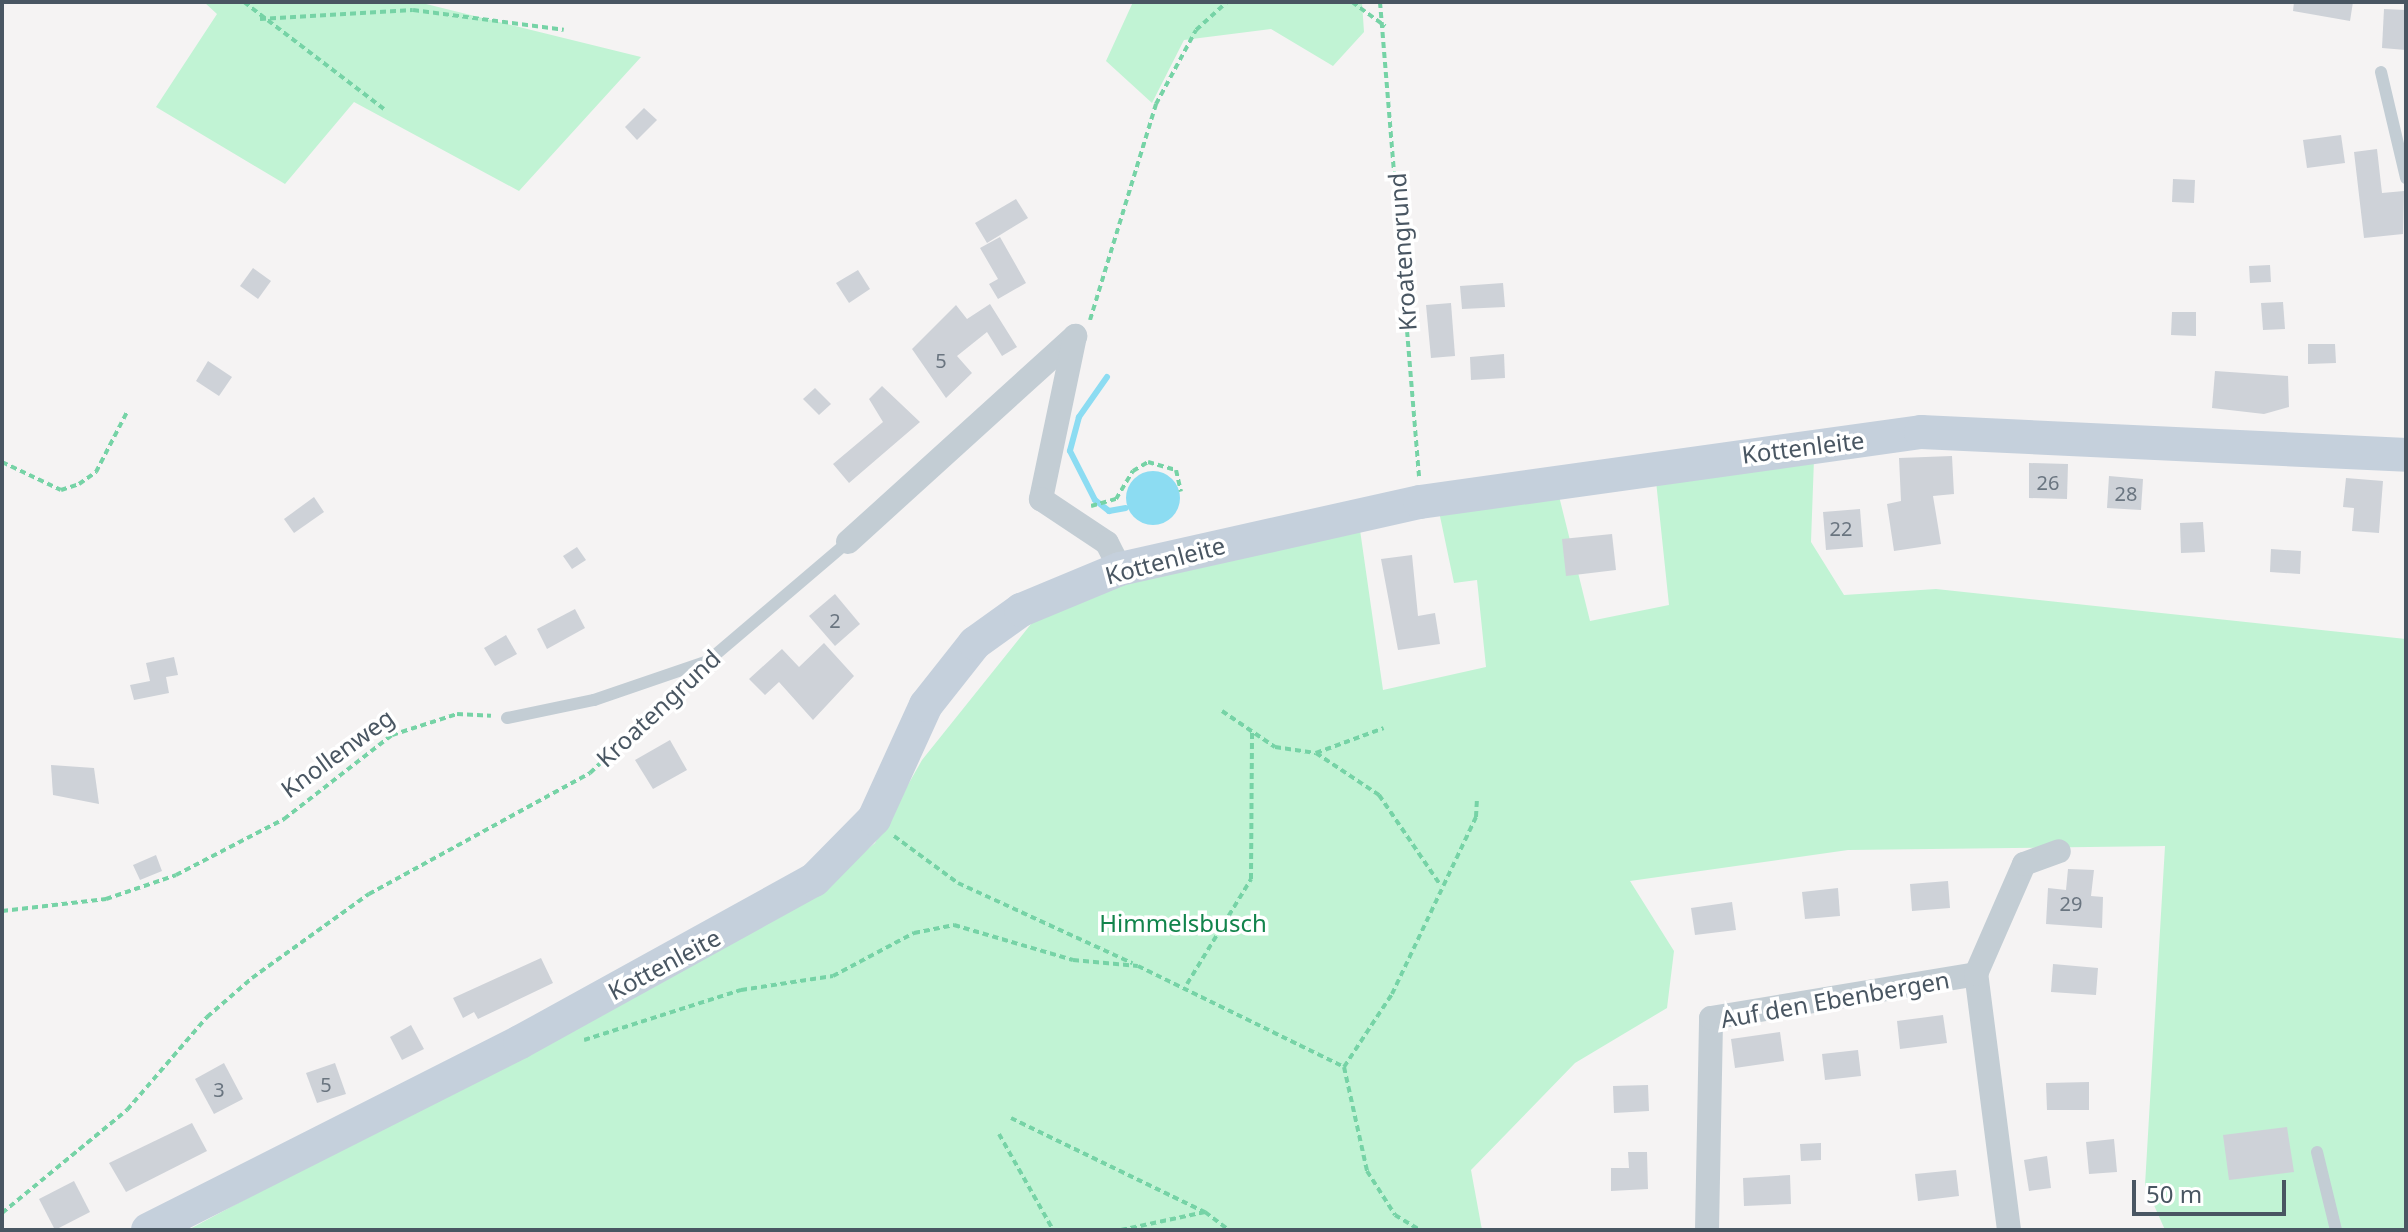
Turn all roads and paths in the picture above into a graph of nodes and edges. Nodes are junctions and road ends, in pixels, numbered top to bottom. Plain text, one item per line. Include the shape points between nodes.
1 (244, 2) edge
2 (1227, 2) edge
3 (1352, 2) edge
4 (1380, 2) edge
5 (260, 19) junction
6 (1386, 28) junction
7 (564, 30) dead end
8 (2381, 72) dead end
9 (384, 109) dead end
10 (2406, 178) edge
11 (1075, 336) junction
12 (1023, 383) junction
13 (1066, 398) junction
14 (127, 412) dead end
15 (2406, 455) edge
16 (2, 462) edge
17 (1181, 491) dead end
18 (1420, 502) junction
19 (1099, 506) dead end
20 (848, 542) joint
21 (1120, 569) junction
22 (708, 661) junction
23 (1222, 711) dead end
24 (507, 718) joint
25 (1384, 728) dead end
26 (1252, 733) junction
27 (1316, 753) junction
28 (1477, 799) dead end
29 (874, 819) junction
30 (2059, 851) dead end
31 (1441, 886) junction
32 (2, 911) edge
33 (1138, 966) junction
34 (1976, 974) junction
35 (1187, 984) junction
36 (568, 1044) dead end
37 (1344, 1067) junction
38 (1011, 1118) dead end
39 (999, 1134) dead end
40 (2317, 1152) dead end
41 (1205, 1212) junction
42 (2, 1213) edge
43 (148, 1230) edge
44 (1053, 1230) edge
45 (1121, 1230) edge
46 (1229, 1230) edge
47 (1420, 1230) edge
48 (1707, 1230) edge
49 (2009, 1230) edge
50 (2336, 1230) edge

1 - 5 path
2 - 11 path via 1182,50 1156,104 1103,299
3 - 6 path
4 - 6 path, Kroatengrund
5 - 7 path via 413,10
5 - 9 path
6 - 18 path, Kroatengrund
8 - 10 lane
11 - 12 street, Kroatengrund
11 - 13 street
12 - 13 street
12 - 20 street, Kroatengrund
13 - 21 street via 1041,499 1107,543
14 - 16 path via 96,472 79,484 61,490
15 - 18 street, Kottenleite via 1921,432
17 - 19 path via 1176,470 1148,462
18 - 21 street, Kottenleite
20 - 22 lane, Kroatengrund
21 - 29 street, Kottenleite via 1021,610 975,643 926,705
22 - 24 lane via 594,700
22 - 42 path, Kroatengrund via 590,773 369,894 252,978 182,1044 127,1110
23 - 26 path
24 - 32 path, Knollenweg via 422,720 232,851 145,888
25 - 27 path
26 - 27 path via 1275,747
26 - 35 path via 1251,879
27 - 31 path via 1379,795
28 - 31 path via 1476,817
29 - 33 path via 958,883
29 - 43 street, Kottenleite via 848,851 779,903
30 - 34 street, Auf den Ebenbergen via 2024,864
31 - 37 path via 1392,994
33 - 35 path
33 - 36 path via 1043,953 954,925 914,933 833,976 741,990
34 - 48 street, Auf den Ebenbergen via 1711,1018
34 - 49 street, Auf den Ebenbergen
35 - 37 path
37 - 47 path via 1367,1171 1395,1215
38 - 41 path
39 - 44 path
40 - 50 lane
41 - 45 path
41 - 46 path

